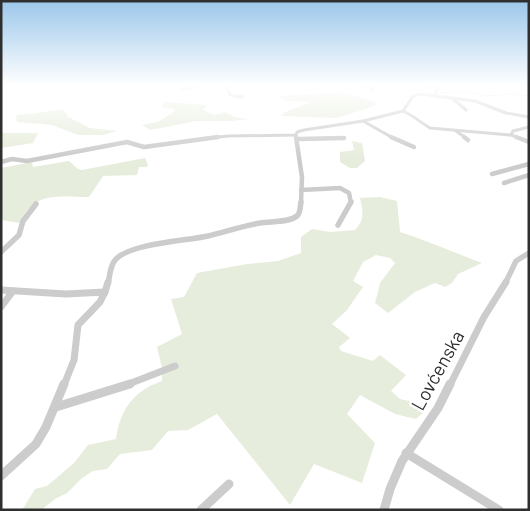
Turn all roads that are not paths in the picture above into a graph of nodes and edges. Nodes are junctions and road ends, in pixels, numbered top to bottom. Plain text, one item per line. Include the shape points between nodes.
1 (498, 110) edge
2 (403, 111) joint
3 (529, 117) edge
4 (363, 122) junction
5 (529, 127) edge
6 (456, 130) junction
7 (511, 135) junction
8 (297, 137) junction
9 (344, 138) dead end
10 (468, 140) dead end
11 (529, 142) edge
12 (414, 147) dead end
13 (1, 162) edge
14 (529, 164) edge
15 (492, 174) dead end
16 (529, 175) edge
17 (504, 183) dead end
18 (302, 190) junction
19 (36, 204) dead end
20 (338, 225) dead end
21 (1, 252) edge
22 (529, 253) edge
23 (1, 290) edge
24 (13, 291) junction
25 (105, 292) junction
26 (1, 307) edge
27 (175, 366) dead end
28 (56, 407) junction
29 (406, 453) junction
30 (1, 476) edge
31 (230, 484) dead end
32 (201, 510) edge
33 (384, 510) edge
34 (499, 510) edge

1 - 3 street
2 - 4 street
2 - 6 street via 420,118 430,128
4 - 8 street via 304,130 297,132
4 - 12 street
5 - 7 street via 513,131
6 - 7 street
6 - 10 street
7 - 11 street
8 - 9 street
8 - 13 street via 229,136 141,147 128,142 27,161 12,159
8 - 18 street
14 - 15 street
16 - 17 street
18 - 20 street via 340,188 349,192 351,202
18 - 25 street via 300,212 294,218 179,240 118,257 111,268
19 - 21 street via 23,221 19,235
22 - 29 street, Lovćenska via 516,261 438,408
23 - 24 street
24 - 25 street
24 - 26 street
25 - 28 street via 78,325 74,360
27 - 28 street
28 - 30 street via 36,444
29 - 33 street, Lovćenska
29 - 34 street
31 - 32 street

